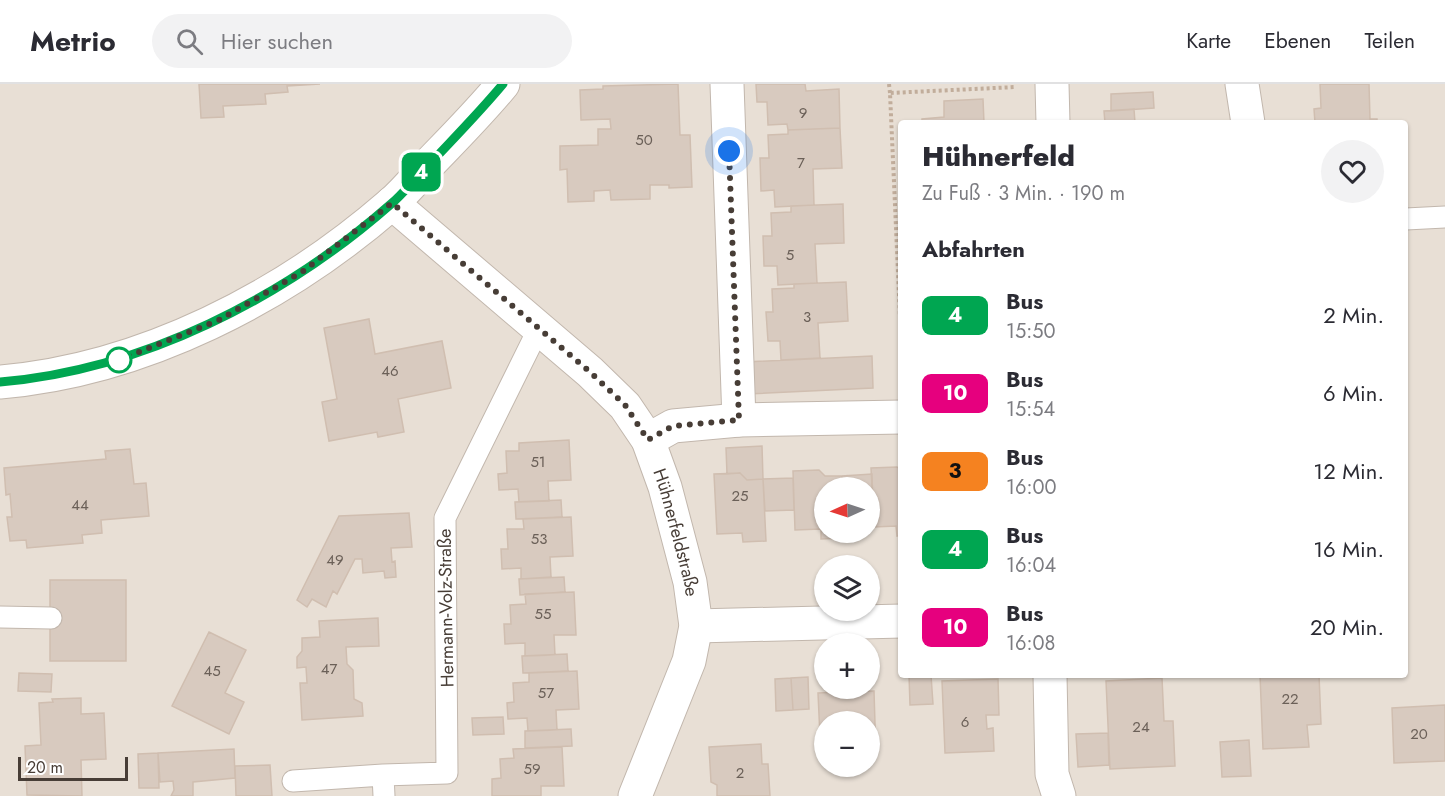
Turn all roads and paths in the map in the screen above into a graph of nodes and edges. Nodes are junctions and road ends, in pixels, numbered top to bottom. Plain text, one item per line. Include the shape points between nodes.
1 (503, 84) edge
2 (727, 84) edge
3 (889, 84) edge
4 (1052, 84) edge
5 (1242, 84) edge
6 (1019, 87) dead end
7 (890, 93) junction
8 (1053, 120) edge
9 (1248, 120) edge
10 (392, 203) junction
11 (1445, 217) edge
12 (1408, 219) edge
13 (898, 272) edge
14 (539, 328) junction
15 (0, 382) edge
16 (898, 417) edge
17 (739, 420) junction
18 (648, 440) junction
19 (0, 617) edge
20 (51, 618) dead end
21 (898, 621) edge
22 (696, 626) junction
23 (1050, 678) edge
24 (293, 781) dead end
25 (384, 786) edge
26 (635, 796) edge
27 (1059, 796) edge

1 - 10 street
2 - 17 street
3 - 7 path
4 - 8 street
5 - 9 street
6 - 7 path
7 - 13 path
10 - 14 street, Hühnerfeldstraße
10 - 15 street via 302,272 219,320 119,360 33,379
11 - 12 lane
14 - 18 street, Hühnerfeldstraße via 625,405
14 - 25 lane, Hermann-Volz-Straße via 445,518 447,773
16 - 17 street
17 - 18 street via 673,426
18 - 22 street, Hühnerfeldstraße via 690,582
19 - 20 lane
21 - 22 street
22 - 26 street, Hühnerfeldstraße via 689,661
23 - 27 street via 1052,774
24 - 25 lane, Hermann-Volz-Straße

